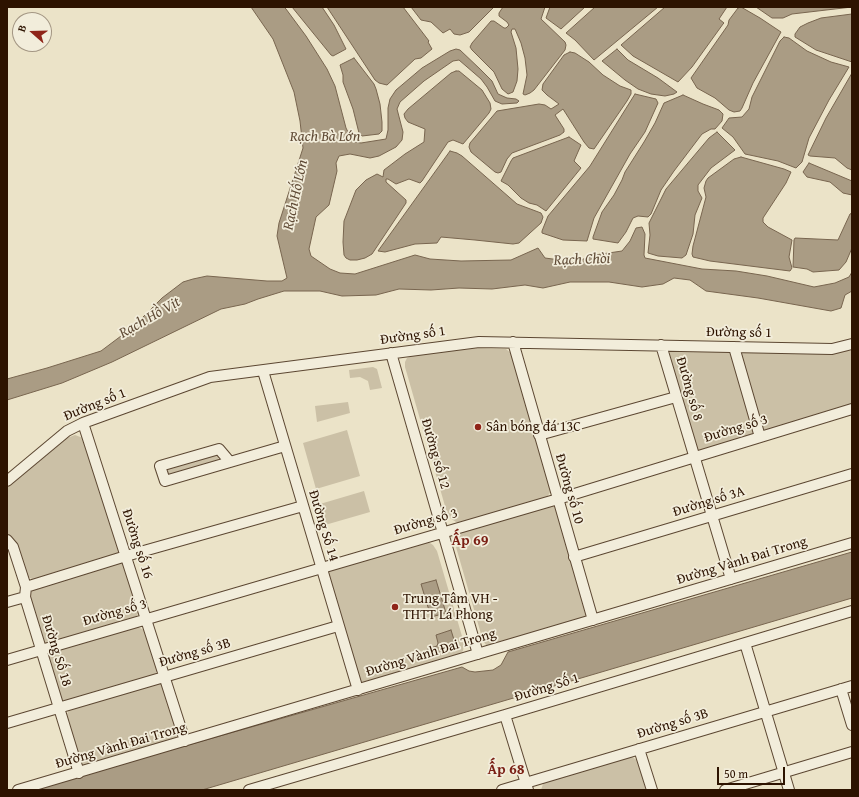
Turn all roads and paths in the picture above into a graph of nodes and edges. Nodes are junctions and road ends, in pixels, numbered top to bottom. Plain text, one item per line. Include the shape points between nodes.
1 (512, 342) junction
2 (852, 344) edge
3 (661, 345) junction
4 (734, 346) junction
5 (391, 353) junction
6 (262, 371) junction
7 (676, 397) junction
8 (852, 408) edge
9 (83, 423) junction
10 (539, 435) junction
11 (760, 437) junction
12 (285, 446) junction
13 (694, 457) junction
14 (230, 462) junction
15 (852, 474) edge
16 (7, 481) edge
17 (558, 499) junction
18 (303, 506) junction
19 (712, 516) junction
20 (443, 532) junction
21 (7, 540) edge
22 (852, 543) edge
23 (126, 556) junction
24 (574, 557) junction
25 (321, 567) junction
26 (731, 579) junction
27 (25, 592) junction
28 (7, 602) edge
29 (852, 611) edge
30 (146, 619) junction
31 (593, 620) junction
32 (338, 626) junction
33 (745, 643) junction
34 (42, 650) junction
35 (478, 654) junction
36 (7, 660) edge
37 (164, 677) junction
38 (852, 686) edge
39 (841, 689) junction
40 (358, 690) junction
41 (59, 708) junction
42 (766, 711) junction
43 (505, 715) junction
44 (7, 723) edge
45 (852, 725) edge
46 (186, 741) junction
47 (639, 748) junction
48 (852, 752) edge
49 (784, 772) junction
50 (79, 773) junction
51 (527, 786) edge
52 (18, 790) edge
53 (249, 790) edge
54 (502, 790) edge
55 (652, 790) edge
56 (725, 790) edge
57 (789, 790) edge

1 - 3 street, Đường số 1
1 - 5 street, Đường số 1 via 479,342
1 - 10 street, Đường số 10
2 - 4 street, Đường số 1 via 832,348
3 - 4 street, Đường số 1
3 - 7 street, Đường số 8
4 - 11 street
5 - 6 street, Đường số 1
5 - 20 street, Đường số 12
6 - 9 street, Đường số 1 via 210,377
6 - 12 street, Đường Số 14
7 - 10 street
7 - 13 street, Đường số 8
8 - 11 street, Đường số 3
9 - 16 street, Đường số 1 via 66,431
9 - 23 street, Đường số 16
10 - 17 street, Đường số 10
11 - 13 street, Đường số 3
12 - 14 street
12 - 18 street, Đường Số 14
13 - 17 street, Đường số 3
13 - 19 street, Đường số 8
14 - 14 street via 165,481 160,466 219,449
15 - 19 street, Đường số 3A
17 - 20 street, Đường số 3
17 - 24 street, Đường số 10
18 - 23 street
18 - 25 street, Đường Số 14
19 - 24 street, Đường số 3A
19 - 26 street, Đường số 8
20 - 25 street, Đường số 3
20 - 35 street, Đường số 12
21 - 27 street, Đường Số 18 via 13,547
22 - 26 street, Đường Vành Đai Trong
23 - 27 street
23 - 30 street, Đường số 16
24 - 31 street, Đường số 10
25 - 30 street, Đường số 3
25 - 32 street, Đường Số 14
26 - 31 street, Đường Vành Đai Trong
27 - 28 street
27 - 34 street, Đường Số 18
29 - 33 street, Đường Số 1
30 - 34 street, Đường số 3
30 - 37 street, Đường số 16
31 - 35 street, Đường Vành Đai Trong
32 - 37 street, Đường số 3B
32 - 40 street, Đường Số 14
33 - 42 street
33 - 43 street, Đường Số 1
34 - 36 street, Đường số 3
34 - 41 street, Đường Số 18
35 - 40 street, Đường Vành Đai Trong
37 - 41 street, Đường số 3B
37 - 46 street, Đường số 16
38 - 39 street, Đường số 3B
39 - 42 street, Đường số 3B
39 - 45 street
40 - 46 street, Đường Vành Đai Trong
41 - 44 street, Đường số 3B
41 - 50 street, Đường Số 18
42 - 47 street, Đường số 3B
42 - 49 street
43 - 51 street
43 - 53 street, Đường Số 1
46 - 50 street, Đường Vành Đai Trong
47 - 51 street, Đường số 3B
47 - 55 street
48 - 49 street
49 - 56 street
49 - 57 street
50 - 52 street, Đường Vành Đai Trong
51 - 54 street, Đường số 3B

